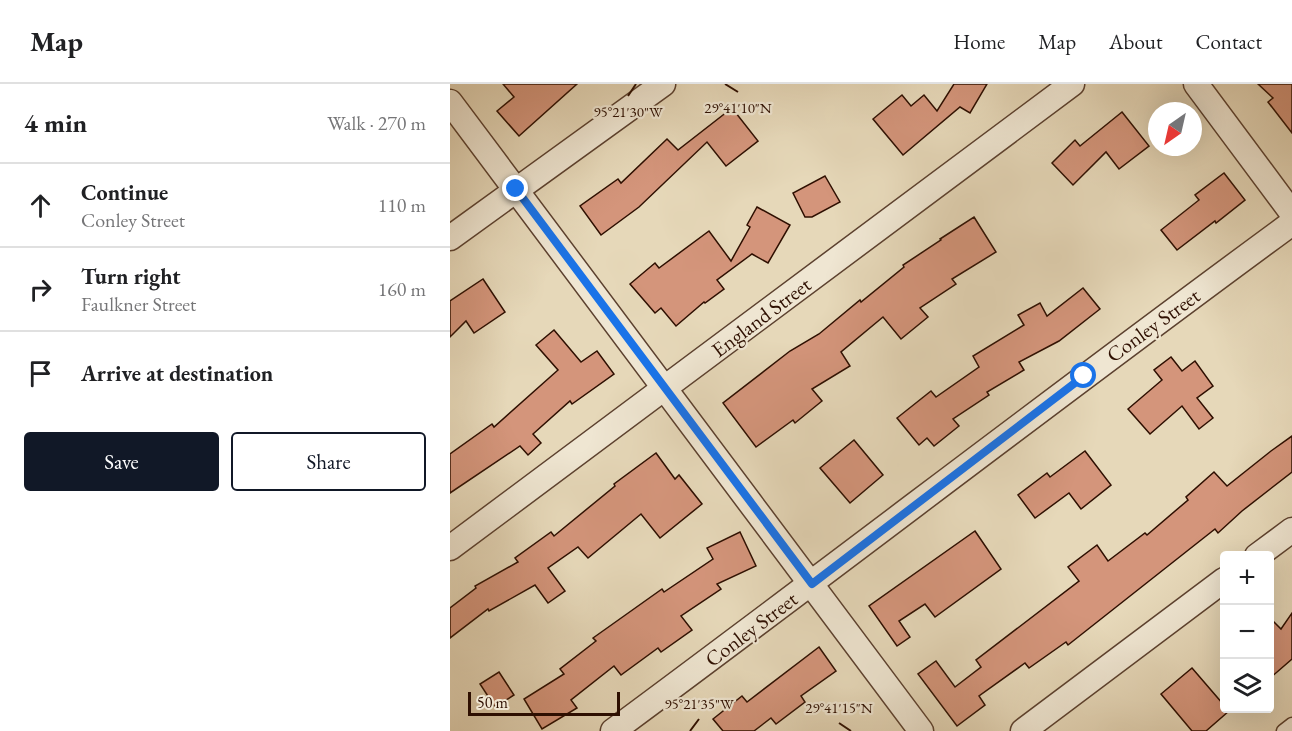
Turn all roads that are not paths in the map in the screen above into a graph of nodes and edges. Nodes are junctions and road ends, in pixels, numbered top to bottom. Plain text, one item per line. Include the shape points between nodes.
1 (663, 84) edge
2 (1072, 84) edge
3 (1196, 84) edge
4 (450, 102) edge
5 (516, 189) junction
6 (1292, 213) edge
7 (1292, 223) edge
8 (450, 238) edge
9 (665, 389) junction
10 (1292, 530) edge
11 (450, 548) edge
12 (1263, 551) edge
13 (1220, 583) edge
14 (812, 584) junction
15 (1292, 724) edge
16 (613, 731) edge
17 (921, 731) edge
18 (1023, 731) edge
19 (1283, 731) edge

1 - 5 street
2 - 9 street, England Street
3 - 6 street
4 - 5 street
5 - 8 street
5 - 9 street
7 - 14 street, Conley Street
9 - 11 street, England Street
9 - 14 street
10 - 12 street
13 - 18 street
14 - 16 street, Conley Street
14 - 17 street
15 - 19 lane

